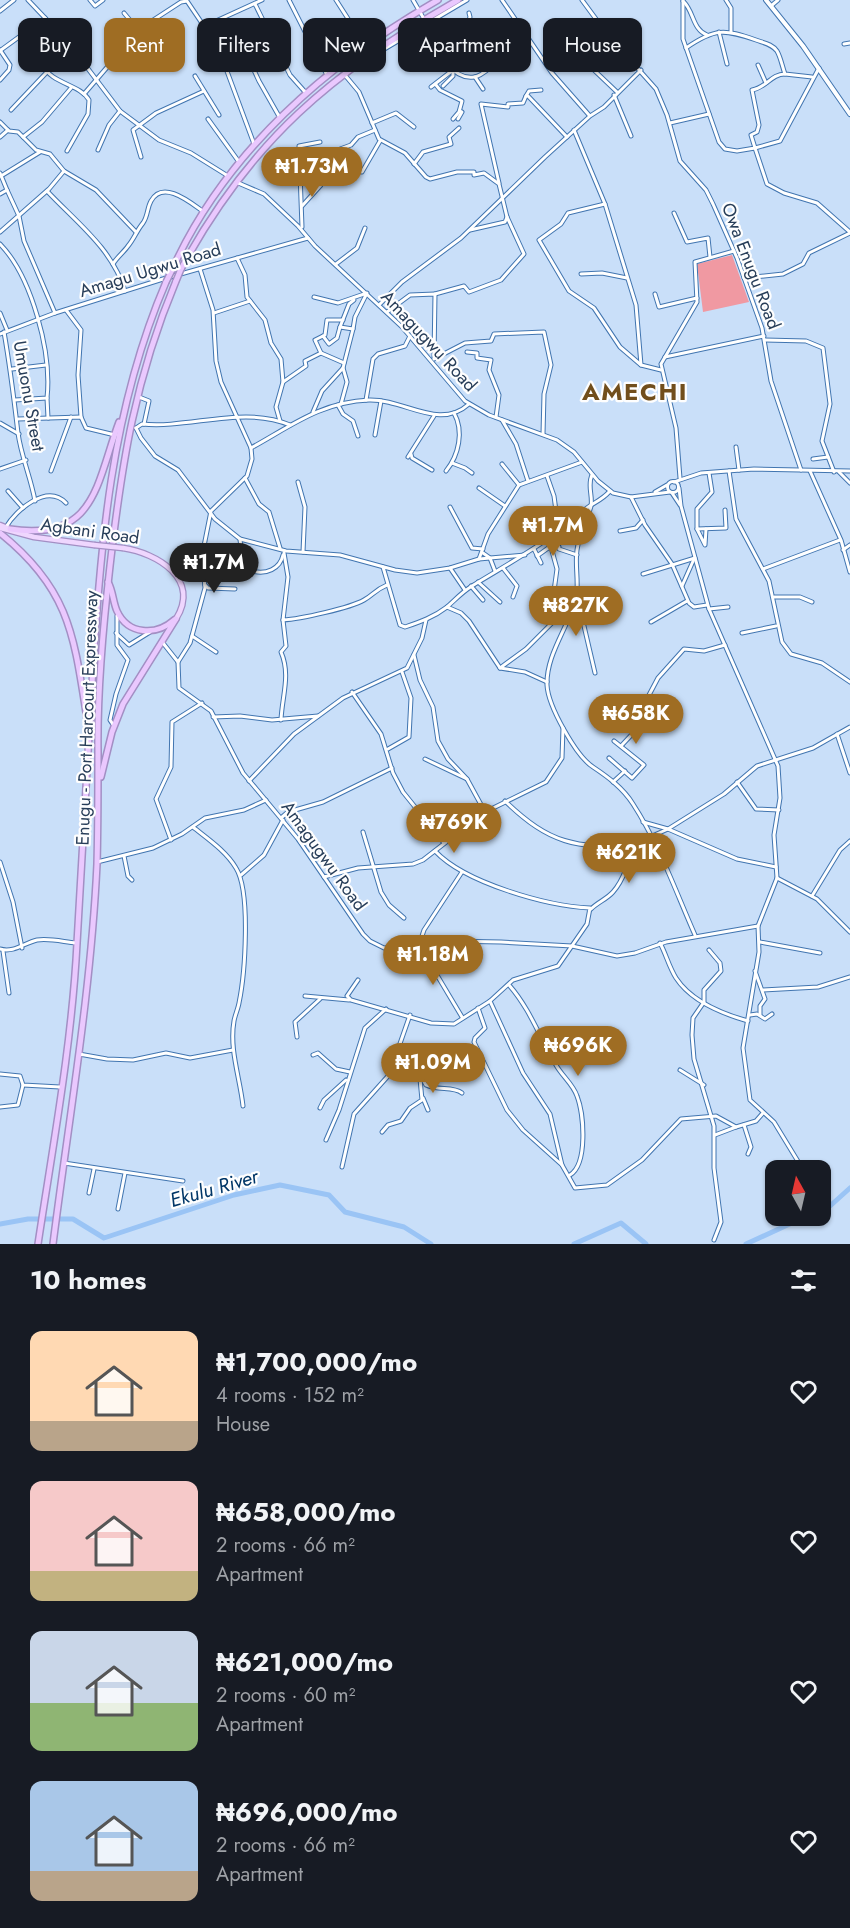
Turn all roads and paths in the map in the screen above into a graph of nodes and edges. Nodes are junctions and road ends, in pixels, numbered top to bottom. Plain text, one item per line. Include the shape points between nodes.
1 (14, 0) edge
2 (28, 0) edge
3 (90, 0) edge
4 (103, 0) edge
5 (262, 0) edge
6 (289, 0) edge
7 (336, 0) edge
8 (413, 0) edge
9 (438, 0) edge
10 (458, 0) edge
11 (467, 0) edge
12 (502, 0) edge
13 (582, 0) edge
14 (688, 0) edge
15 (726, 0) edge
16 (766, 0) edge
17 (778, 0) edge
18 (682, 1) edge
19 (255, 4) junction
20 (687, 5) junction
21 (771, 6) junction
22 (0, 11) edge
23 (420, 11) junction
24 (124, 13) dead end
25 (469, 13) dead end
26 (45, 18) edge
27 (128, 18) edge
28 (157, 18) edge
29 (200, 18) edge
30 (224, 18) edge
31 (262, 18) edge
32 (348, 18) edge
33 (421, 18) edge
34 (429, 18) edge
35 (430, 18) edge
36 (470, 18) edge
37 (595, 18) edge
38 (386, 32) edge
39 (719, 32) junction
40 (731, 32) junction
41 (707, 35) junction
42 (18, 37) edge
43 (398, 38) edge
44 (850, 43) edge
45 (844, 44) dead end
46 (686, 48) junction
47 (0, 50) edge
48 (727, 64) dead end
49 (758, 65) dead end
50 (819, 68) junction
51 (642, 71) edge
52 (47, 72) joint
53 (89, 72) edge
54 (104, 72) edge
55 (229, 72) edge
56 (255, 72) edge
57 (289, 72) edge
58 (331, 72) edge
59 (348, 72) edge
60 (451, 72) edge
61 (453, 72) edge
62 (459, 72) edge
63 (483, 72) edge
64 (595, 72) edge
65 (639, 72) edge
66 (785, 74) junction
67 (327, 75) junction
68 (344, 75) junction
69 (195, 76) dead end
70 (475, 77) junction
71 (812, 77) junction
72 (0, 80) edge
73 (96, 81) junction
74 (766, 83) junction
75 (443, 86) dead end
76 (71, 88) junction
77 (483, 89) dead end
78 (541, 90) dead end
79 (204, 91) junction
80 (306, 93) junction
81 (84, 94) junction
82 (616, 94) junction
83 (527, 96) junction
84 (11, 110) dead end
85 (120, 111) junction
86 (709, 114) junction
87 (850, 114) edge
88 (219, 115) dead end
89 (590, 116) junction
90 (280, 118) junction
91 (207, 119) dead end
92 (455, 119) dead end
93 (0, 122) edge
94 (372, 123) junction
95 (670, 123) junction
96 (138, 125) junction
97 (414, 127) dead end
98 (459, 128) dead end
99 (8, 130) junction
100 (375, 130) junction
101 (574, 130) junction
102 (0, 136) edge
103 (631, 136) dead end
104 (23, 137) junction
105 (567, 137) junction
106 (380, 141) junction
107 (320, 142) dead end
108 (255, 146) junction
109 (755, 148) junction
110 (98, 150) dead end
111 (67, 151) dead end
112 (40, 152) junction
113 (141, 157) dead end
114 (240, 163) junction
115 (414, 164) junction
116 (64, 171) junction
117 (1, 175) edge
118 (229, 176) junction
119 (299, 177) junction
120 (236, 182) junction
121 (328, 182) dead end
122 (499, 184) junction
123 (321, 185) dead end
124 (7, 190) junction
125 (47, 191) junction
126 (0, 194) edge
127 (502, 199) junction
128 (605, 204) junction
129 (300, 207) junction
130 (204, 212) junction
131 (674, 213) dead end
132 (19, 216) junction
133 (507, 217) junction
134 (132, 226) junction
135 (139, 226) junction
136 (365, 228) dead end
137 (302, 229) junction
138 (468, 230) junction
139 (0, 232) edge
140 (135, 232) junction
141 (850, 232) edge
142 (308, 238) junction
143 (0, 244) edge
144 (734, 251) junction
145 (710, 257) junction
146 (237, 258) junction
147 (112, 264) junction
148 (336, 264) junction
149 (200, 269) junction
150 (581, 274) dead end
151 (627, 278) junction
152 (744, 278) junction
153 (124, 291) junction
154 (367, 293) junction
155 (435, 294) junction
156 (655, 294) dead end
157 (314, 297) dead end
158 (698, 298) junction
159 (355, 299) junction
160 (250, 301) junction
161 (379, 305) junction
162 (66, 310) junction
163 (387, 312) junction
164 (0, 313) edge
165 (55, 313) junction
166 (214, 314) junction
167 (36, 319) junction
168 (343, 320) junction
169 (340, 327) junction
170 (353, 329) junction
171 (4, 332) edge
172 (322, 336) junction
173 (410, 336) junction
174 (765, 338) junction
175 (467, 352) dead end
176 (321, 353) junction
177 (663, 357) junction
178 (434, 361) junction
179 (344, 363) junction
180 (46, 365) junction
181 (641, 365) junction
182 (344, 368) junction
183 (12, 369) junction
184 (661, 370) junction
185 (283, 382) junction
186 (135, 397) junction
187 (47, 398) junction
188 (15, 400) junction
189 (366, 400) junction
190 (381, 401) junction
191 (340, 404) junction
192 (469, 404) junction
193 (123, 412) junction
194 (313, 412) junction
195 (454, 413) junction
196 (434, 416) junction
197 (71, 417) junction
198 (81, 417) junction
199 (496, 417) junction
200 (48, 418) junction
201 (237, 418) junction
202 (18, 419) junction
203 (502, 420) junction
204 (280, 421) junction
205 (0, 423) edge
206 (144, 424) junction
207 (290, 425) junction
208 (129, 428) junction
209 (136, 428) junction
210 (18, 434) junction
211 (543, 434) junction
212 (115, 435) junction
213 (375, 435) dead end
214 (358, 436) dead end
215 (736, 447) dead end
216 (251, 448) junction
217 (828, 457) junction
218 (813, 459) dead end
219 (26, 460) junction
220 (582, 462) junction
221 (452, 463) junction
222 (502, 464) dead end
223 (0, 470) edge
224 (432, 470) dead end
225 (739, 470) junction
226 (801, 470) junction
227 (51, 471) dead end
228 (446, 471) dead end
229 (729, 471) junction
230 (810, 471) junction
231 (850, 471) edge
232 (836, 472) junction
233 (709, 473) junction
234 (472, 474) dead end
235 (592, 475) junction
236 (547, 476) junction
237 (245, 478) junction
238 (681, 478) junction
239 (528, 481) junction
240 (298, 482) dead end
241 (674, 482) junction
242 (850, 483) edge
243 (519, 485) junction
244 (668, 485) junction
245 (678, 486) junction
246 (479, 488) dead end
247 (8, 490) dead end
248 (609, 491) junction
249 (671, 492) junction
250 (653, 494) junction
251 (631, 497) junction
252 (35, 501) junction
253 (66, 503) dead end
254 (506, 506) junction
255 (591, 506) junction
256 (681, 506) junction
257 (450, 507) dead end
258 (23, 508) junction
259 (725, 510) dead end
260 (211, 512) junction
261 (643, 520) junction
262 (4, 527) edge
263 (696, 529) junction
264 (706, 529) junction
265 (620, 531) dead end
266 (0, 533) edge
267 (17, 533) junction
268 (557, 534) junction
269 (240, 539) junction
270 (549, 539) junction
271 (841, 540) junction
272 (850, 545) edge
273 (551, 546) junction
274 (559, 547) junction
275 (280, 549) junction
276 (534, 549) junction
277 (843, 550) junction
278 (483, 551) junction
279 (284, 552) junction
280 (303, 552) junction
281 (525, 555) junction
282 (577, 555) junction
283 (537, 556) junction
284 (490, 558) junction
285 (695, 558) junction
286 (479, 559) junction
287 (541, 563) dead end
288 (672, 564) junction
289 (383, 567) junction
290 (503, 567) junction
291 (450, 568) junction
292 (763, 569) junction
293 (495, 572) junction
294 (850, 572) edge
295 (643, 574) dead end
296 (108, 581) junction
297 (478, 582) junction
298 (205, 585) junction
299 (387, 585) junction
300 (471, 586) junction
301 (681, 586) junction
302 (235, 589) dead end
303 (465, 590) junction
304 (554, 591) dead end
305 (576, 594) junction
306 (513, 597) dead end
307 (774, 597) junction
308 (483, 600) dead end
309 (575, 600) junction
310 (687, 601) junction
311 (500, 602) dead end
312 (812, 602) dead end
313 (447, 607) junction
314 (708, 607) junction
315 (728, 607) dead end
316 (117, 616) dead end
317 (176, 619) junction
318 (282, 620) junction
319 (426, 620) junction
320 (651, 622) dead end
321 (776, 626) junction
322 (151, 632) junction
323 (116, 633) junction
324 (742, 633) dead end
325 (192, 636) junction
326 (163, 643) junction
327 (725, 645) junction
328 (216, 652) dead end
329 (414, 655) junction
330 (178, 662) junction
331 (500, 668) junction
332 (402, 672) junction
333 (595, 673) dead end
334 (547, 682) junction
335 (850, 682) edge
336 (352, 692) junction
337 (202, 703) junction
338 (319, 716) junction
339 (213, 717) junction
340 (281, 720) junction
341 (114, 726) junction
342 (563, 726) junction
343 (88, 727) junction
344 (850, 727) edge
345 (837, 734) junction
346 (614, 741) dead end
347 (621, 746) junction
348 (388, 749) junction
349 (609, 758) dead end
350 (425, 759) dead end
351 (776, 759) junction
352 (392, 768) junction
353 (625, 771) junction
354 (850, 773) edge
355 (467, 779) junction
356 (249, 781) junction
357 (613, 782) junction
358 (737, 782) junction
359 (99, 784) junction
360 (266, 800) junction
361 (505, 801) junction
362 (778, 810) junction
363 (485, 812) junction
364 (282, 819) junction
365 (643, 822) junction
366 (193, 827) junction
367 (668, 829) junction
368 (363, 832) dead end
369 (650, 838) junction
370 (171, 840) junction
371 (850, 841) edge
372 (444, 843) junction
373 (636, 847) junction
374 (435, 851) junction
375 (124, 856) junction
376 (0, 862) edge
377 (97, 862) junction
378 (374, 866) junction
379 (777, 867) junction
380 (462, 871) junction
381 (240, 875) junction
382 (324, 877) junction
383 (777, 878) junction
384 (132, 880) dead end
385 (812, 896) junction
386 (591, 909) junction
387 (404, 918) dead end
388 (758, 926) junction
389 (850, 932) edge
390 (695, 936) junction
391 (760, 942) junction
392 (77, 943) junction
393 (660, 943) junction
394 (419, 945) junction
395 (572, 946) junction
396 (22, 948) junction
397 (2, 950) edge
398 (709, 950) dead end
399 (820, 953) dead end
400 (754, 969) junction
401 (850, 977) edge
402 (358, 980) dead end
403 (509, 985) junction
404 (763, 990) junction
405 (9, 993) dead end
406 (305, 996) dead end
407 (320, 999) junction
408 (351, 1000) junction
409 (490, 1001) junction
410 (704, 1002) junction
411 (478, 1008) junction
412 (386, 1009) junction
413 (772, 1014) dead end
414 (410, 1015) junction
415 (750, 1015) junction
416 (760, 1016) junction
417 (462, 1017) junction
418 (749, 1021) junction
419 (297, 1037) dead end
420 (232, 1050) junction
421 (79, 1054) junction
422 (313, 1055) dead end
423 (394, 1060) junction
424 (404, 1064) junction
425 (393, 1066) junction
426 (680, 1070) dead end
427 (350, 1071) junction
428 (0, 1074) edge
429 (422, 1076) junction
430 (347, 1079) junction
431 (23, 1085) junction
432 (704, 1085) junction
433 (60, 1087) junction
434 (462, 1093) dead end
435 (423, 1098) junction
436 (0, 1107) edge
437 (243, 1107) dead end
438 (320, 1107) dead end
439 (428, 1110) dead end
440 (763, 1113) junction
441 (711, 1117) junction
442 (744, 1125) junction
443 (736, 1127) junction
444 (382, 1132) dead end
445 (715, 1135) junction
446 (326, 1140) dead end
447 (748, 1155) dead end
448 (797, 1160) edge
449 (64, 1163) junction
450 (562, 1165) junction
451 (342, 1167) dead end
452 (94, 1168) junction
453 (125, 1172) junction
454 (570, 1175) junction
455 (183, 1180) dead end
456 (89, 1193) dead end
457 (118, 1209) dead end
458 (714, 1240) dead end
459 (38, 1244) edge
460 (53, 1244) edge

1 - 22 street
2 - 26 street
3 - 4 street via 95,6
5 - 19 street
6 - 67 street
7 - 32 street
8 - 23 street
9 - 23 highway, Enugu - Port Harcourt Expressway
10 - 34 highway, Enugu - Port Harcourt Expressway
11 - 35 street
12 - 89 street via 552,73
13 - 37 street, Owa Enugu Road
14 - 20 street
15 - 40 street via 731,8
16 - 21 main road
17 - 21 street
18 - 20 street
18 - 46 street via 681,35
19 - 30 street
19 - 31 street
20 - 41 street via 699,30
21 - 50 main road
23 - 33 street
23 - 38 highway, Enugu - Port Harcourt Expressway
24 - 27 street
25 - 36 street
28 - 29 street via 186,0
39 - 40 street
39 - 41 street
39 - 48 street
40 - 66 street via 772,47
41 - 46 street
42 - 47 street
43 - 68 street
44 - 45 street
46 - 86 street
47 - 72 street via 10,65
49 - 74 street
50 - 71 street
50 - 87 main road
51 - 95 street, Owa Enugu Road via 658,93
52 - 76 street
52 - 84 street
53 - 73 street
54 - 73 street
55 - 108 street
56 - 90 street
57 - 80 street
58 - 67 highway, Enugu - Port Harcourt Expressway
59 - 68 highway, Enugu - Port Harcourt Expressway
60 - 92 street via 434,86 462,101
61 - 75 street
62 - 70 street
63 - 70 street
64 - 82 street
65 - 82 street
66 - 71 street
66 - 74 street
67 - 80 highway, Enugu - Port Harcourt Expressway
68 - 94 street via 359,92
68 - 120 highway, Enugu - Port Harcourt Expressway via 286,123
69 - 79 street
70 - 77 street
71 - 109 street via 780,141
73 - 81 street
73 - 85 street
74 - 109 street via 752,90 759,125 751,135
76 - 81 street
76 - 104 street via 42,122
78 - 83 street via 529,90
79 - 88 street
79 - 96 street
80 - 90 highway, Enugu - Port Harcourt Expressway
81 - 111 street via 89,110
82 - 89 street
82 - 103 street
83 - 105 street
83 - 122 street via 523,104 508,107 481,104
85 - 96 street
85 - 110 street
86 - 95 street
86 - 109 street via 725,149
89 - 101 street
90 - 108 highway, Enugu - Port Harcourt Expressway
91 - 114 street
93 - 99 street
94 - 97 street via 396,113
94 - 100 street
95 - 144 street, Owa Enugu Road via 680,161 706,190
96 - 113 street via 134,130
96 - 118 street
98 - 115 street via 449,136 451,144 423,152
99 - 102 street
99 - 104 street via 16,130
100 - 106 street
100 - 119 street via 332,152
101 - 105 street
101 - 128 street
104 - 112 street
105 - 127 street
106 - 115 street via 405,153
106 - 121 street via 362,172 352,169
107 - 119 street via 299,146
108 - 114 highway, Enugu - Port Harcourt Expressway
109 - 141 street via 767,184 817,203
112 - 116 street via 50,154
112 - 117 street
114 - 118 highway, Enugu - Port Harcourt Expressway
115 - 122 street via 430,179 474,172 484,173
116 - 125 street
116 - 134 street via 96,190
117 - 124 street
118 - 130 highway, Enugu - Port Harcourt Expressway
119 - 129 street
120 - 137 street, Amagugwu Road via 264,194
120 - 186 highway, Enugu - Port Harcourt Expressway, bridge via 181,269 155,332
122 - 127 street
123 - 129 street
124 - 126 street
124 - 132 street
125 - 132 street
125 - 147 street via 88,231
127 - 133 street
127 - 138 street
128 - 151 street
128 - 181 street via 568,213 561,224 539,240 569,291 594,308 615,340
129 - 137 street
130 - 135 street via 177,195 160,193 152,198
130 - 193 highway, Enugu - Port Harcourt Expressway, bridge via 166,282 142,342
131 - 145 street via 687,242 708,238
132 - 139 street
132 - 165 street via 24,241
133 - 138 street via 498,225
133 - 155 street via 524,248 513,268 501,280 478,290 469,292 464,286
134 - 135 street
134 - 140 street
135 - 140 street
136 - 148 street via 357,248
137 - 142 street, Amagugwu Road
138 - 161 street
140 - 147 street via 130,245
141 - 152 street via 809,253 803,264 783,274
142 - 146 street, Amagu Ugwu Road
142 - 148 street, Amagugwu Road
143 - 167 street via 19,270
144 - 145 street
144 - 152 street, Owa Enugu Road
145 - 158 street via 694,263
146 - 149 street, Amagu Ugwu Road
146 - 160 street
147 - 153 street
148 - 154 street, Amagugwu Road
149 - 153 street, Amagu Ugwu Road
149 - 166 street
150 - 151 street
151 - 181 street via 636,305
152 - 174 street, Owa Enugu Road
153 - 162 street, Amagu Ugwu Road
154 - 159 street
154 - 161 street, Amagugwu Road
154 - 170 street
155 - 163 street via 410,295
155 - 178 street
156 - 158 street via 659,307
157 - 159 street via 334,304
158 - 177 street
159 - 168 street
160 - 166 street
160 - 185 street via 267,324 271,343 281,359
161 - 163 street, Amagugwu Road
162 - 165 street, Amagu Ugwu Road
162 - 198 street via 81,330
163 - 173 street, Amagugwu Road
164 - 171 street, Umuonu Street
165 - 167 street, Amagu Ugwu Road
166 - 201 street via 217,366
167 - 171 street, Amagu Ugwu Road
167 - 180 street via 45,341
168 - 169 street
168 - 172 street via 327,320
169 - 170 street
169 - 172 street via 337,338 329,344
170 - 179 street
171 - 183 street, Umuonu Street
172 - 176 street via 315,340
173 - 178 street, Amagugwu Road
173 - 189 street via 405,346 378,354 373,360
174 - 177 street
174 - 217 street via 806,341 823,348 830,404 822,441
174 - 226 street, Owa Enugu Road via 771,381
175 - 199 street via 491,360 489,370 499,395
176 - 179 street
176 - 185 street via 305,361 306,366
177 - 184 street
178 - 192 street, Amagugwu Road
178 - 211 street via 465,343 491,341 494,334 544,332 551,365 545,386
179 - 182 street
180 - 183 street
180 - 187 street
181 - 184 street
182 - 191 street via 346,381
182 - 194 street via 322,391
183 - 188 street, Umuonu Street
184 - 238 street via 676,429
185 - 204 street via 276,407
186 - 206 street via 148,400
186 - 208 highway, Enugu - Port Harcourt Expressway
187 - 188 street
187 - 200 street
188 - 202 street, Umuonu Street
189 - 190 street
189 - 191 street
190 - 196 street via 396,402
190 - 213 street
191 - 194 street
191 - 214 street
192 - 195 street
192 - 199 street, Amagugwu Road
193 - 212 highway
193 - 343 highway, Enugu - Port Harcourt Expressway via 98,589
194 - 207 street
195 - 196 street
195 - 221 street via 460,434
196 - 224 street via 409,455
197 - 198 street
197 - 200 street
197 - 227 street
198 - 212 street via 86,428
199 - 203 street, Amagugwu Road
200 - 202 street
201 - 204 street
201 - 206 street via 162,426
201 - 216 street
202 - 210 street, Umuonu Street
203 - 211 street, Amagugwu Road
203 - 239 street via 516,444
204 - 207 street
205 - 210 street
206 - 209 street
207 - 216 street
208 - 209 street
208 - 296 highway, Enugu - Port Harcourt Expressway
209 - 260 street via 147,446 160,460 178,470
210 - 219 street, Umuonu Street
211 - 220 street, Amagugwu Road via 569,448
212 - 262 highway via 97,490 80,515 66,525 45,531
215 - 225 street
216 - 237 street via 252,462
217 - 218 street
217 - 232 street
219 - 223 street
219 - 252 street, Umuonu Street
220 - 235 street, Amagugwu Road
220 - 236 street
221 - 228 street
221 - 234 street
222 - 243 street
225 - 226 street
225 - 229 street
226 - 230 street
229 - 233 street
229 - 292 street via 738,524
230 - 232 street
230 - 271 street
231 - 232 street
232 - 242 street
233 - 238 street
233 - 263 street via 712,492 697,509
235 - 248 street, Amagugwu Road
235 - 255 street
236 - 239 street
236 - 268 street via 554,496
237 - 260 street
237 - 275 street via 259,504 269,512
238 - 241 street
238 - 245 street
239 - 243 street
240 - 280 street via 305,507
241 - 244 street
241 - 245 street
243 - 254 street
244 - 249 street
244 - 250 street
245 - 249 street, Amagugwu Road
245 - 256 street
246 - 254 street
247 - 258 street
248 - 251 street, Amagugwu Road
248 - 255 street
249 - 250 street, Amagugwu Road
249 - 256 street
250 - 251 street, Amagugwu Road
251 - 261 street
252 - 253 street via 52,495
252 - 258 street
254 - 278 street via 488,534
255 - 268 street
255 - 282 street
256 - 285 street
257 - 278 street via 472,548
258 - 262 street
259 - 264 street via 726,528
260 - 269 street
260 - 298 street via 202,556
261 - 265 street via 636,528
261 - 288 street
262 - 267 main road, Agbani Road
262 - 267 main road, Agbani Road
263 - 264 street
263 - 264 street via 705,545
266 - 343 highway via 33,563 60,601 77,654
267 - 317 main road, Agbani Road, bridge via 151,554 170,568 182,594
268 - 270 street
268 - 274 street
269 - 275 street
269 - 279 street via 242,558 256,573 276,567
270 - 273 street
270 - 276 street
271 - 277 street
271 - 292 street
272 - 277 street
273 - 274 street
273 - 283 street
273 - 304 street via 557,569
274 - 282 street
275 - 279 street
276 - 281 street
276 - 283 street
277 - 294 street
278 - 284 street
278 - 286 street
279 - 280 street
279 - 318 street via 288,577
280 - 289 street via 340,555
281 - 284 street
281 - 290 street
282 - 305 street
283 - 287 street
284 - 286 street
284 - 293 street
285 - 288 street
285 - 301 street
285 - 314 street
286 - 291 street
288 - 295 street
288 - 301 street
289 - 291 street via 417,573
289 - 299 street
290 - 293 street
290 - 306 street via 516,586
291 - 303 street
292 - 307 street
293 - 297 street
296 - 322 highway via 121,618 134,628
296 - 359 highway, Enugu - Port Harcourt Expressway
297 - 300 street
297 - 311 street
298 - 302 street
298 - 325 street
299 - 318 street via 371,591 367,599 356,604
299 - 319 street via 400,625
300 - 303 street
300 - 308 street
301 - 310 street
303 - 313 street
305 - 309 street
305 - 333 street
307 - 312 street via 800,597
307 - 321 street
309 - 331 street via 536,641
309 - 334 street
310 - 314 street via 694,607
310 - 320 street
313 - 319 street
313 - 331 street via 470,621
314 - 315 street
314 - 327 street
316 - 323 street
317 - 322 highway
317 - 326 highway
318 - 340 street via 286,646 281,652 287,679
319 - 329 street
321 - 324 street
321 - 335 street via 790,654 822,663
322 - 323 street via 129,645
322 - 326 highway
323 - 341 street via 117,645 128,660 110,720
325 - 328 street
325 - 330 street
326 - 330 street, Amagugwu Road
326 - 341 highway via 132,686
327 - 347 street via 704,651 684,649 658,678 639,714 637,729
327 - 351 street
329 - 332 street
329 - 355 street via 433,707 438,741
330 - 337 street, Amagugwu Road via 179,688
331 - 334 street via 525,672
332 - 336 street
332 - 348 street via 411,698 409,737
334 - 342 street
336 - 338 street
336 - 348 street
337 - 339 street, Amagugwu Road
337 - 370 street via 177,717 171,725 171,767 156,799
338 - 340 street
338 - 356 street via 294,734
339 - 340 street
339 - 356 street, Amagugwu Road
341 - 359 highway
342 - 357 street via 591,766
342 - 361 street via 564,751 552,776 540,786
343 - 392 highway, Enugu - Port Harcourt Expressway
344 - 345 street
345 - 351 street via 813,748
345 - 354 street
346 - 347 street
347 - 353 street via 644,765 632,778
348 - 352 street
349 - 353 street
350 - 355 street
351 - 358 street via 749,771
351 - 362 street
352 - 364 street via 323,802 288,812
352 - 372 street via 403,792
353 - 357 street
355 - 363 street
356 - 360 street, Amagugwu Road
357 - 365 street
358 - 362 street via 756,809
358 - 367 street
359 - 377 highway, Enugu - Port Harcourt Expressway
360 - 364 street, Amagugwu Road
360 - 366 street via 244,810 208,816
361 - 363 street
361 - 373 street via 535,827 565,843
362 - 379 street via 774,835
363 - 372 street
364 - 381 street via 264,855
364 - 382 street, Amagugwu Road
365 - 367 street
365 - 369 street
366 - 370 street
366 - 381 street via 224,853
367 - 369 street
367 - 379 street via 737,859
368 - 378 street
369 - 373 street
369 - 390 street
370 - 375 street
371 - 385 street via 840,849
372 - 374 street
373 - 386 street via 618,886
374 - 378 street via 416,863
374 - 380 street
375 - 377 street
375 - 384 street
376 - 396 street
377 - 421 highway, Enugu - Port Harcourt Expressway
378 - 382 street
378 - 387 street via 386,902
379 - 383 street
380 - 386 street via 530,899
380 - 394 street via 424,930
381 - 420 street via 246,909
382 - 394 street, Amagugwu Road via 370,941 384,948
383 - 385 street
383 - 388 street
385 - 389 street
386 - 395 street via 587,912 587,924
388 - 390 street, Amagugwu Road
388 - 391 street
390 - 393 street, Amagugwu Road
391 - 399 street
391 - 400 street
392 - 396 street via 39,940
392 - 433 highway, Enugu - Port Harcourt Expressway
393 - 395 street, Amagugwu Road via 617,956
393 - 410 street via 677,980
394 - 395 street, Amagugwu Road via 446,941
394 - 417 street
395 - 403 street via 556,968 530,973
396 - 397 street
397 - 405 street
398 - 410 street via 722,971 704,990
400 - 404 street
400 - 415 street
401 - 404 street via 826,986
402 - 408 street via 347,996
403 - 409 street
403 - 454 street via 578,1098 583,1141 579,1166
404 - 416 street via 765,1000
406 - 407 street
407 - 408 street
407 - 419 street via 295,1022
408 - 412 street
409 - 411 street
409 - 450 street via 523,1073 550,1114
410 - 418 street
410 - 432 street via 693,1018 692,1035 694,1059
411 - 417 street
411 - 450 street via 485,1028 474,1042 502,1104 523,1130
412 - 414 street
412 - 427 street via 365,1028
413 - 416 street via 766,1019
414 - 417 street via 443,1026
414 - 423 street
415 - 416 street
415 - 418 street
418 - 440 street via 743,1048 749,1095
420 - 421 street via 190,1058 166,1053 133,1060
420 - 437 street
421 - 449 highway, Enugu - Port Harcourt Expressway
422 - 427 street via 318,1053 336,1069
423 - 424 street
423 - 425 street
424 - 425 street
424 - 429 street via 419,1068
425 - 451 street via 356,1111
426 - 432 street
427 - 430 street
428 - 431 street via 20,1076
429 - 434 street via 426,1085 434,1089
429 - 435 street
430 - 438 street
430 - 446 street
431 - 433 street
431 - 436 street via 18,1105
432 - 441 street
433 - 459 highway, Enugu - Port Harcourt Expressway
435 - 439 street
435 - 444 street via 401,1122 388,1125
440 - 442 street
440 - 448 street via 774,1122
441 - 443 street via 718,1116
441 - 445 street
441 - 454 street via 681,1119 641,1161 604,1186 575,1188
442 - 443 street
442 - 447 street via 751,1147
443 - 445 street
445 - 458 street via 714,1168 722,1222
449 - 452 street
449 - 460 highway, Enugu - Port Harcourt Expressway
450 - 454 street
452 - 453 street
452 - 456 street
453 - 455 street
453 - 457 street

